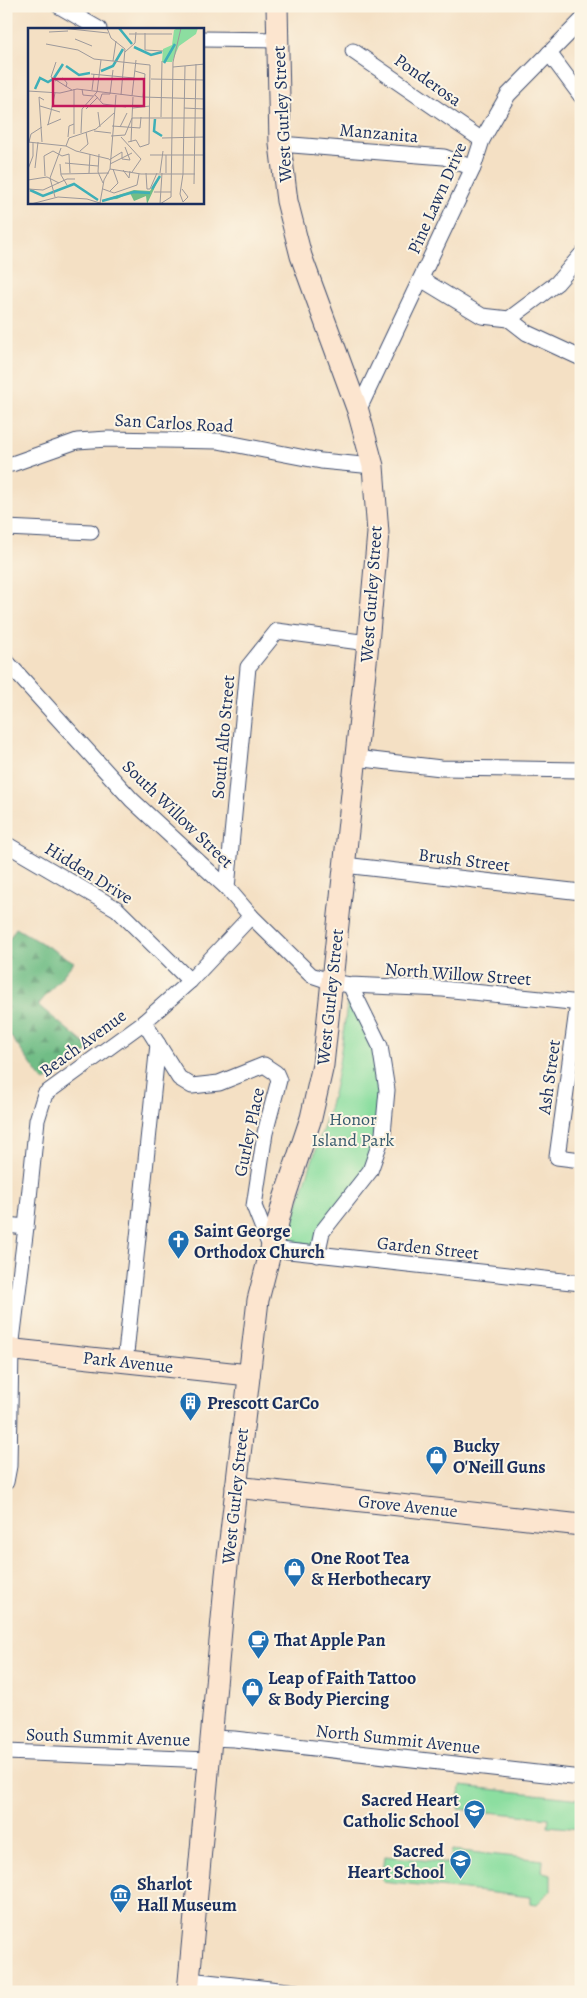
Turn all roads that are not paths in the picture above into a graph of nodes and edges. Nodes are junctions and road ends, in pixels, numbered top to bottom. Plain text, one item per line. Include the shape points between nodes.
1 (59, 6) edge
2 (277, 6) edge
3 (581, 21) edge
4 (97, 28) edge
5 (204, 39) edge
6 (278, 40) junction
7 (353, 51) dead end
8 (550, 52) junction
9 (581, 96) edge
10 (482, 140) junction
11 (280, 144) junction
12 (473, 168) junction
13 (581, 256) edge
14 (422, 279) junction
15 (509, 319) junction
16 (581, 358) edge
17 (358, 411) junction
18 (6, 464) edge
19 (373, 466) junction
20 (6, 528) edge
21 (91, 532) dead end
22 (368, 643) junction
23 (6, 661) edge
24 (355, 758) junction
25 (581, 770) edge
26 (6, 844) edge
27 (344, 865) junction
28 (227, 888) junction
29 (581, 892) edge
30 (251, 916) junction
31 (190, 981) junction
32 (341, 983) junction
33 (579, 1003) edge
34 (144, 1022) junction
35 (158, 1044) junction
36 (581, 1160) edge
37 (6, 1224) edge
38 (26, 1227) junction
39 (271, 1249) junction
40 (318, 1255) junction
41 (581, 1283) edge
42 (8, 1349) edge
43 (124, 1363) junction
44 (249, 1375) junction
45 (6, 1482) edge
46 (236, 1488) junction
47 (581, 1525) edge
48 (211, 1738) junction
49 (6, 1752) edge
50 (209, 1760) junction
51 (581, 1778) edge
52 (189, 1986) edge
53 (297, 1992) edge

1 - 4 street
2 - 6 main road, West Gurley Street
3 - 8 street, Pine Lawn Drive
5 - 6 street
6 - 11 main road, West Gurley Street
7 - 10 street, Ponderosa
8 - 9 street
8 - 10 street, Pine Lawn Drive via 508,95
10 - 12 street, Pine Lawn Drive
11 - 12 street, Manzanita via 444,157
11 - 17 main road, West Gurley Street via 287,200 300,256
12 - 14 street, Pine Lawn Drive
13 - 15 street via 557,283
14 - 15 street via 482,316
14 - 17 street, Pine Lawn Drive
15 - 16 street via 527,333
17 - 19 main road, West Gurley Street
18 - 19 street, San Carlos Road via 77,441 108,439 218,441 321,461
19 - 22 main road, West Gurley Street via 378,533
20 - 21 street
22 - 24 main road, West Gurley Street
22 - 28 street, South Alto Street via 276,631 248,667
23 - 28 street, South Willow Street via 132,800
24 - 25 street via 441,768
24 - 27 main road, West Gurley Street
26 - 31 street, Hidden Drive via 117,909
27 - 29 street, Brush Street
27 - 32 main road, West Gurley Street
28 - 30 street, South Willow Street
30 - 31 street, Beach Avenue
30 - 32 street, South Willow Street via 311,975
31 - 34 street, Beach Avenue
32 - 33 street, North Willow Street via 443,989
32 - 39 main road, West Gurley Street via 313,1109
32 - 40 street via 380,1046 387,1090 383,1134 370,1171 322,1232
33 - 36 street, Ash Street via 557,1157
34 - 35 street, Gurley Place
34 - 38 street, Beach Avenue via 45,1094 37,1120
35 - 39 street, Gurley Place via 179,1078 192,1086 219,1083 264,1065 276,1073 279,1080 265,1133 254,1206
35 - 43 street
37 - 38 street
38 - 42 street, Beach Avenue
39 - 40 street, Garden Street
39 - 44 main road, West Gurley Street via 258,1300
40 - 41 street, Garden Street
42 - 43 main road, Park Avenue
42 - 45 street, Beach Avenue via 9,1466
43 - 44 main road, Park Avenue
44 - 46 main road, West Gurley Street
46 - 47 main road, Grove Avenue
46 - 48 main road, West Gurley Street
48 - 50 main road, West Gurley Street
48 - 51 street, North Summit Avenue
49 - 50 street, South Summit Avenue
50 - 52 main road, West Gurley Street
52 - 53 street

